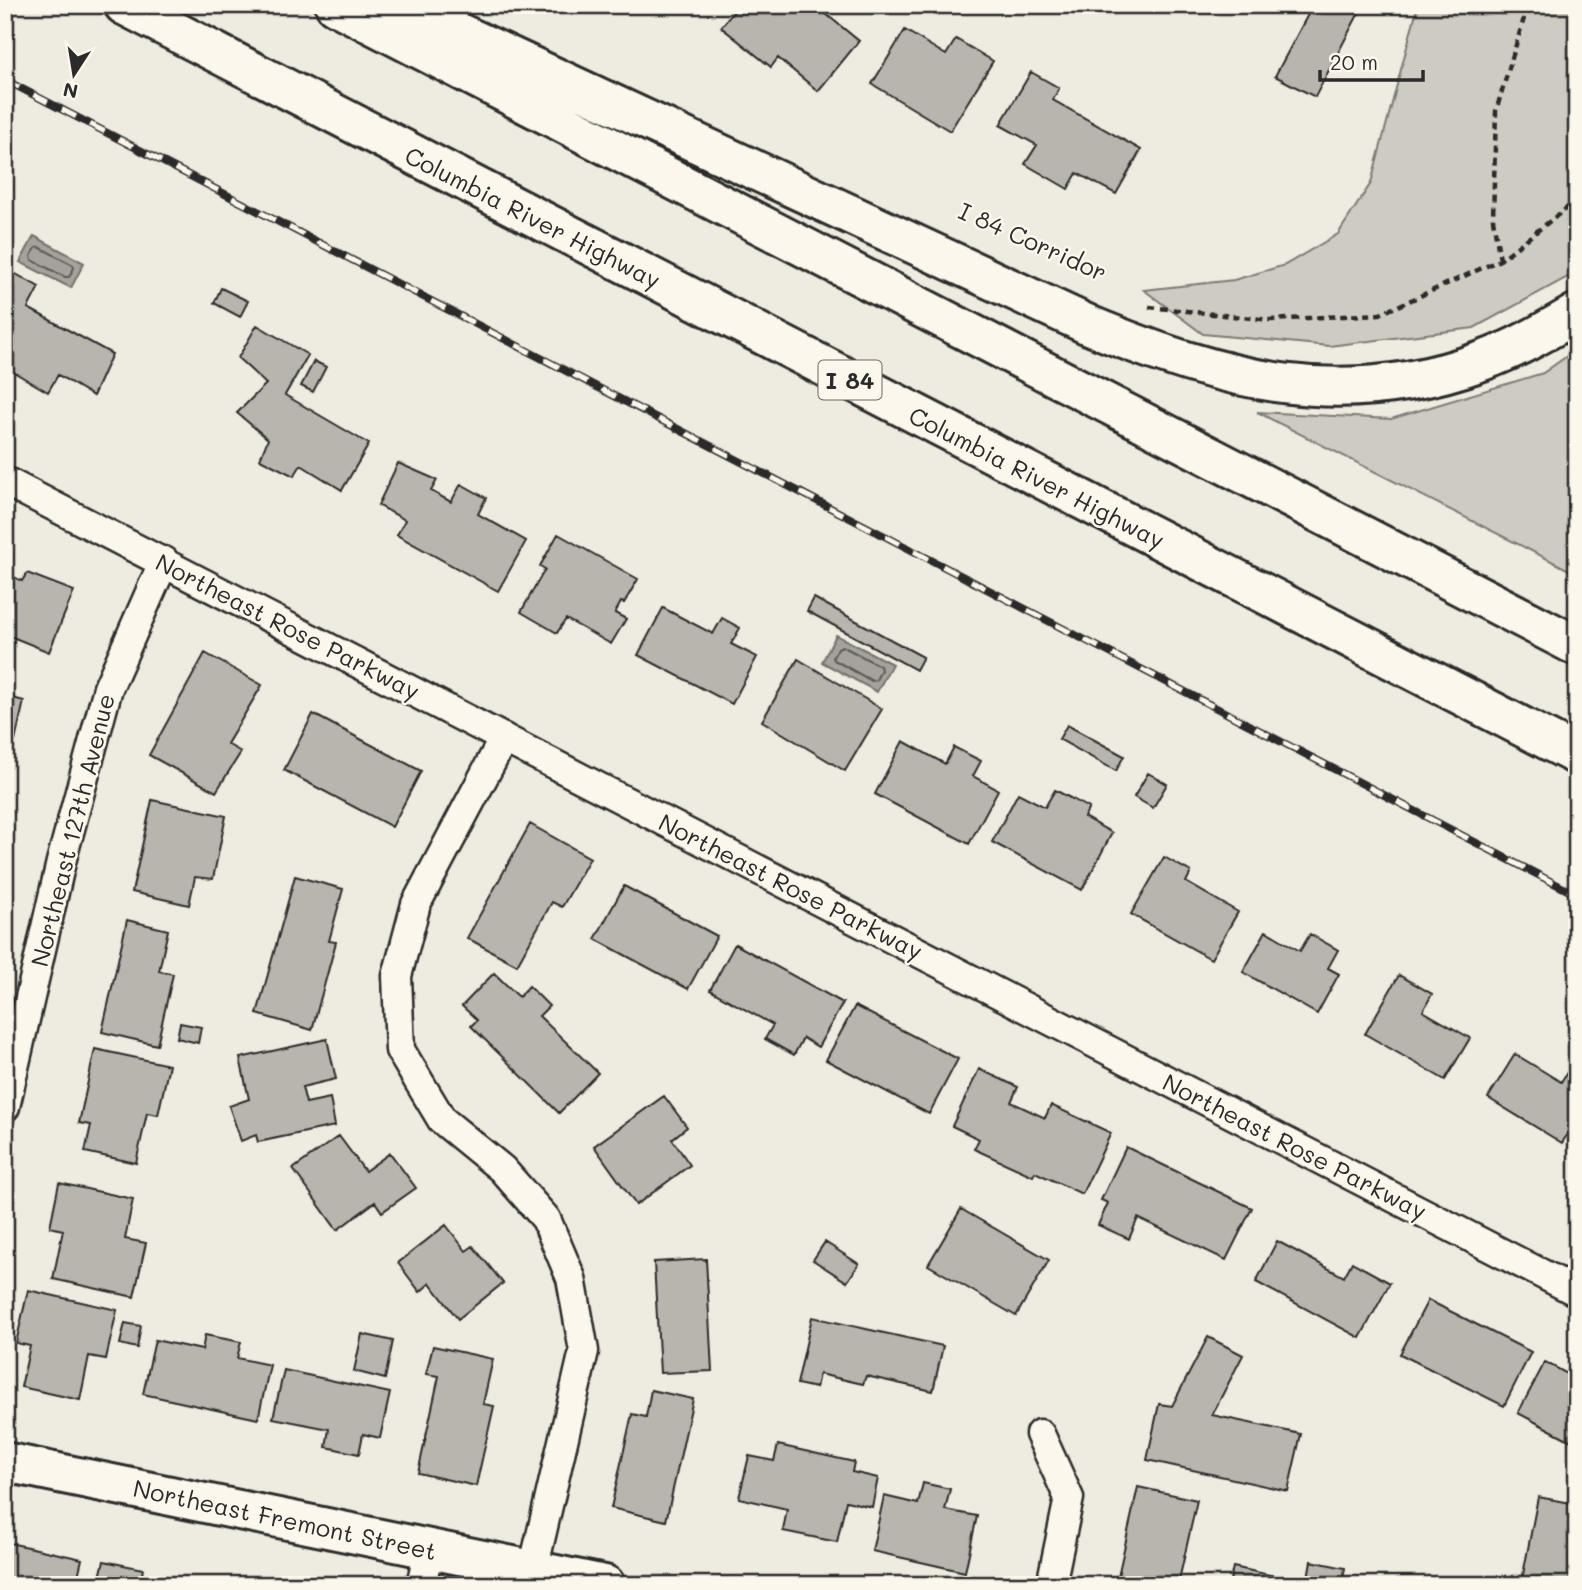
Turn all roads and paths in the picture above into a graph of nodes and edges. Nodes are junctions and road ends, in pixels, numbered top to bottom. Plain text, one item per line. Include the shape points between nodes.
1 (124, 5) edge
2 (335, 5) edge
3 (399, 5) edge
4 (1528, 5) edge
5 (1577, 201) edge
6 (1500, 260) junction
7 (1148, 307) dead end
8 (1577, 313) edge
9 (5, 481) edge
10 (164, 561) junction
11 (1577, 646) edge
12 (504, 738) junction
13 (1577, 755) edge
14 (5, 1107) edge
15 (1577, 1292) edge
16 (1040, 1434) dead end
17 (5, 1462) edge
18 (425, 1567) edge
19 (533, 1570) junction
20 (605, 1585) edge
21 (1051, 1585) edge

1 - 13 main road, Columbia River Highway / I 84
2 - 11 main road
3 - 8 main road via 1091,326 1235,376 1338,387 1434,376 1532,340
4 - 6 path via 1496,111 1493,219
5 - 6 path
6 - 7 path via 1380,314 1270,320
9 - 10 street, Northeast Rose Parkway
10 - 12 street, Northeast Rose Parkway
10 - 14 street, Northeast 127th Avenue via 108,688 61,862
12 - 15 street, Northeast Rose Parkway
12 - 19 street via 416,904 397,976 400,1050 442,1120 502,1169 546,1219 571,1278 584,1351
16 - 21 street via 1069,1499
17 - 18 main road, Northeast Fremont Street
18 - 19 main road, Northeast Fremont Street
19 - 20 main road, Northeast Fremont Street

